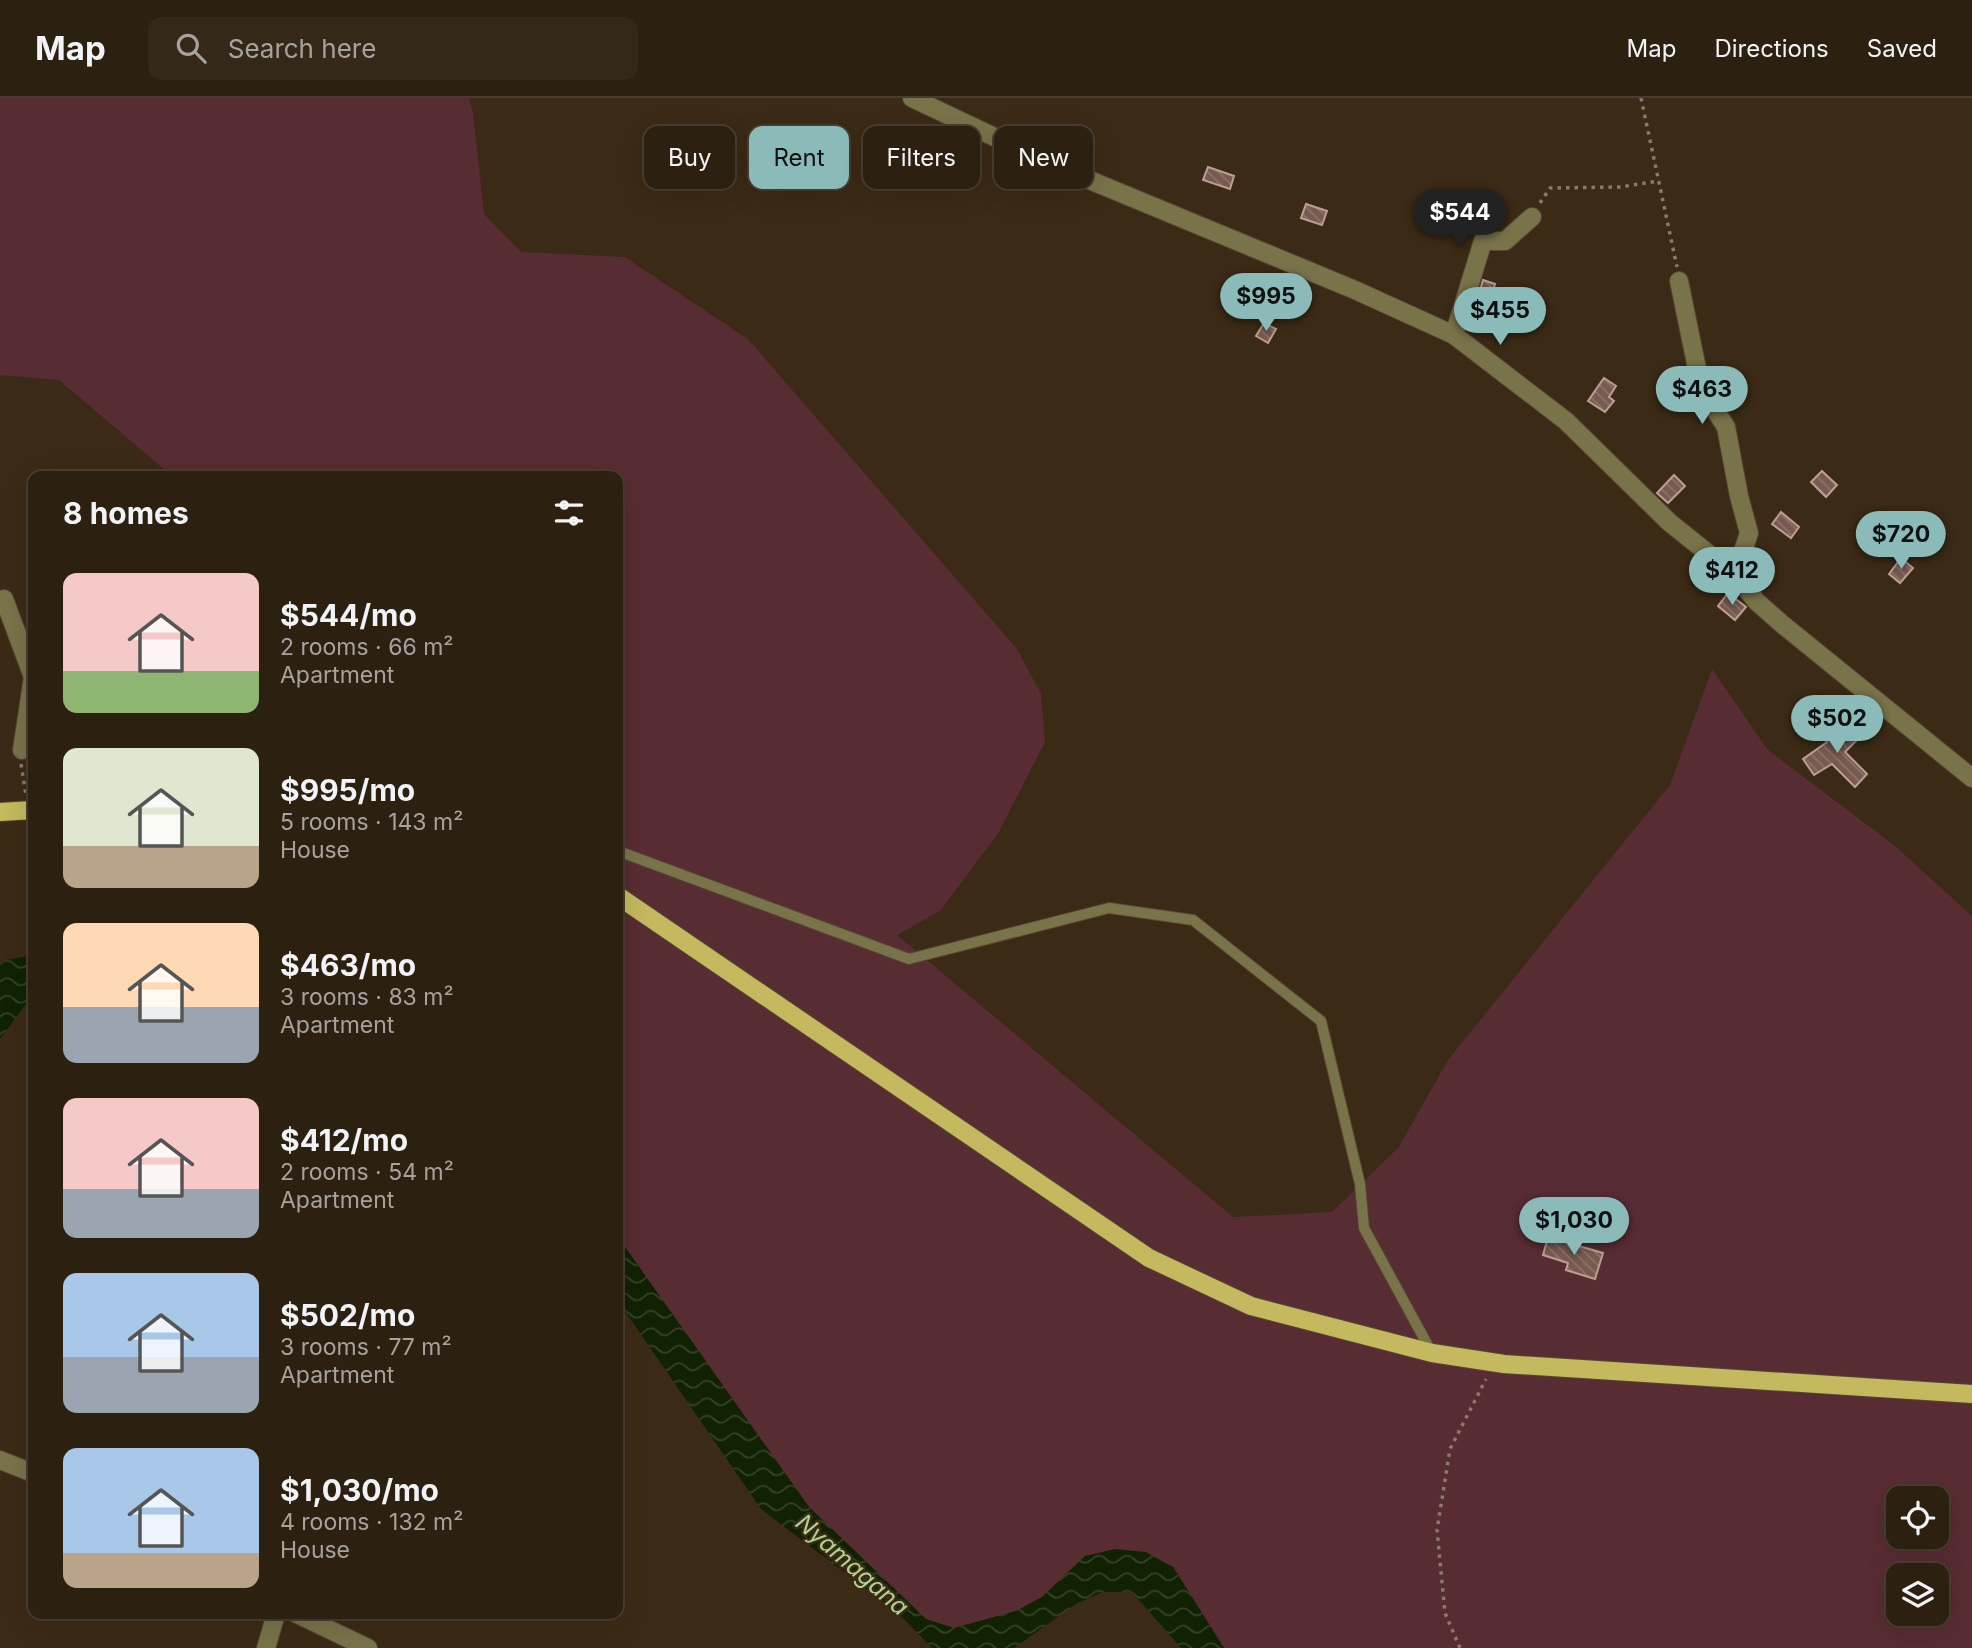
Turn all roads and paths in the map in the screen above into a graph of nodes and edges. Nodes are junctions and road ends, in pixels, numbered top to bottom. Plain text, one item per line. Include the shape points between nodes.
1 (912, 98) edge
2 (1642, 98) edge
3 (1658, 181) junction
4 (1532, 217) joint
5 (1679, 281) joint
6 (1454, 335) junction
7 (1735, 575) junction
8 (4, 599) dead end
9 (28, 664) edge
10 (28, 710) edge
11 (22, 750) joint
12 (1972, 778) edge
13 (28, 796) edge
14 (28, 810) edge
15 (0, 812) edge
16 (623, 853) edge
17 (623, 899) edge
18 (1432, 1353) junction
19 (1504, 1364) junction
20 (1972, 1394) edge
21 (0, 1460) edge
22 (28, 1471) edge
23 (275, 1619) edge
24 (307, 1619) edge
25 (266, 1648) edge
26 (368, 1648) edge
27 (1460, 1648) edge

1 - 6 street via 1058,167
2 - 3 path
3 - 4 path via 1620,187 1550,188
3 - 5 path
4 - 6 street via 1505,241 1483,241
5 - 7 street via 1701,388 1726,427 1749,533
6 - 7 street via 1566,421 1670,522
7 - 12 street via 1782,624
8 - 9 street
10 - 11 street
11 - 13 path
14 - 15 main road
16 - 18 lane via 909,959 1109,908 1193,920 1321,1021 1360,1184 1364,1228
17 - 18 main road via 1149,1258 1251,1306
18 - 19 main road
19 - 20 main road
19 - 27 path via 1486,1379 1451,1448 1437,1530 1445,1613
21 - 22 street
23 - 25 street
24 - 26 street

